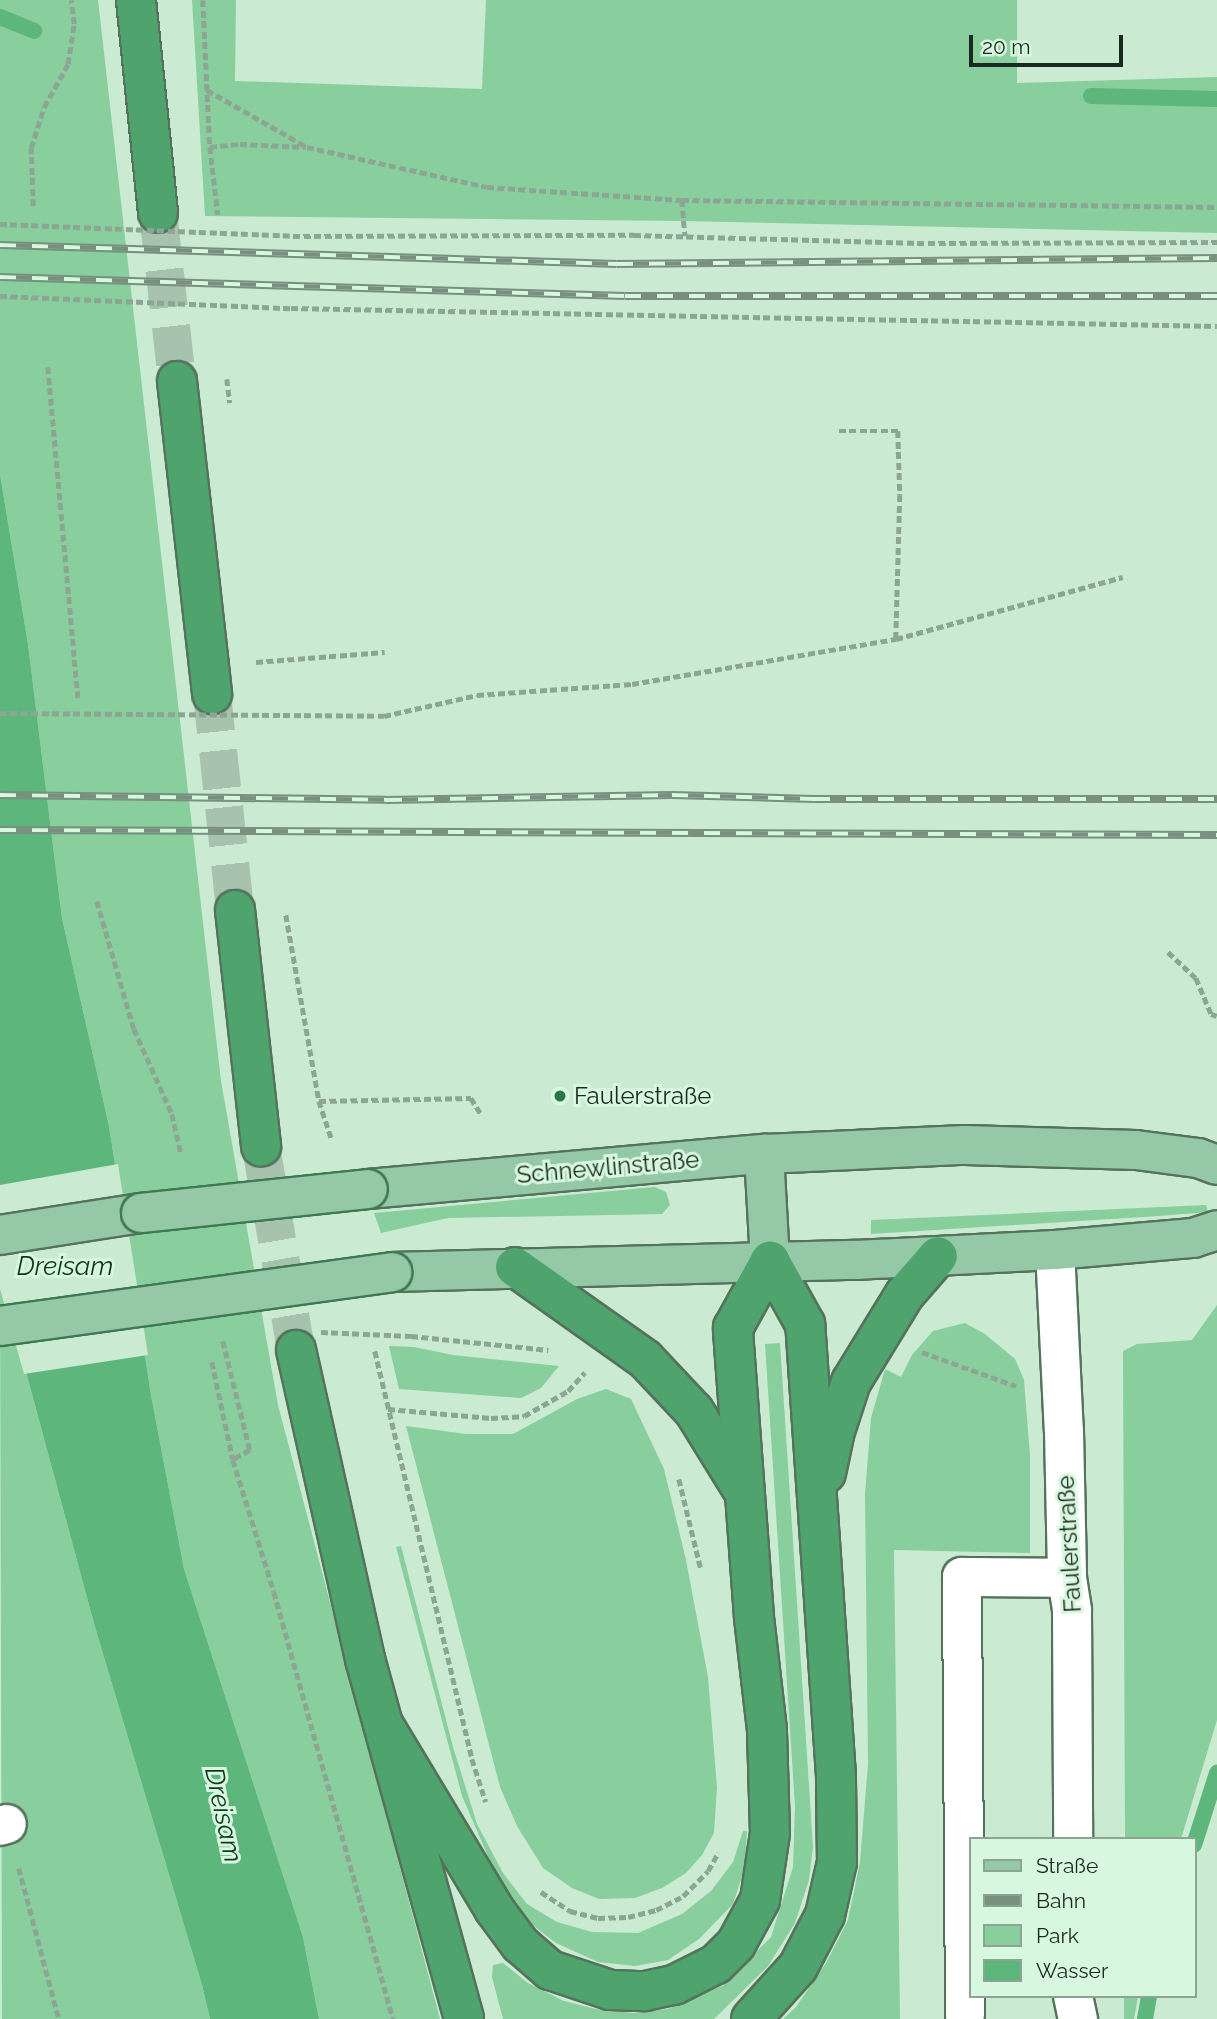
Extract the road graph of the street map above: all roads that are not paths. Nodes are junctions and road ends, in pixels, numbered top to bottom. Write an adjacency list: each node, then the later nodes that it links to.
1 (136, 0): 2 (highway)
2 (158, 213)
3 (177, 382): 4 (highway)
4 (212, 694)
5 (235, 910): 6 (highway)
6 (261, 1147)
7 (764, 1154): 8 (main road, Schnewlinstraße); 10 (main road, Schnewlinstraße, bridge); 13 (main road)
8 (1217, 1165)
9 (1217, 1230): 11 (main road)
10 (0, 1235)
11 (1055, 1250): 12 (main road); 19 (street, Faulerstraße)
12 (938, 1256): 13 (main road); 18 (highway)
13 (770, 1261): 14 (main road); 17 (highway); 18 (highway)
14 (515, 1267): 15 (main road, bridge); 17 (highway)
15 (0, 1326)
16 (296, 1350): 20 (highway)
17 (743, 1491): 20 (highway)
18 (817, 1516): 25 (highway)
19 (1067, 1578): 21 (street, Faulerstraße); 23 (street)
20 (383, 1724): 24 (highway)
21 (1073, 1837)
22 (1074, 1998): 26 (street)
23 (965, 2015)
24 (464, 2019)
25 (751, 2019)
26 (1079, 2019)

